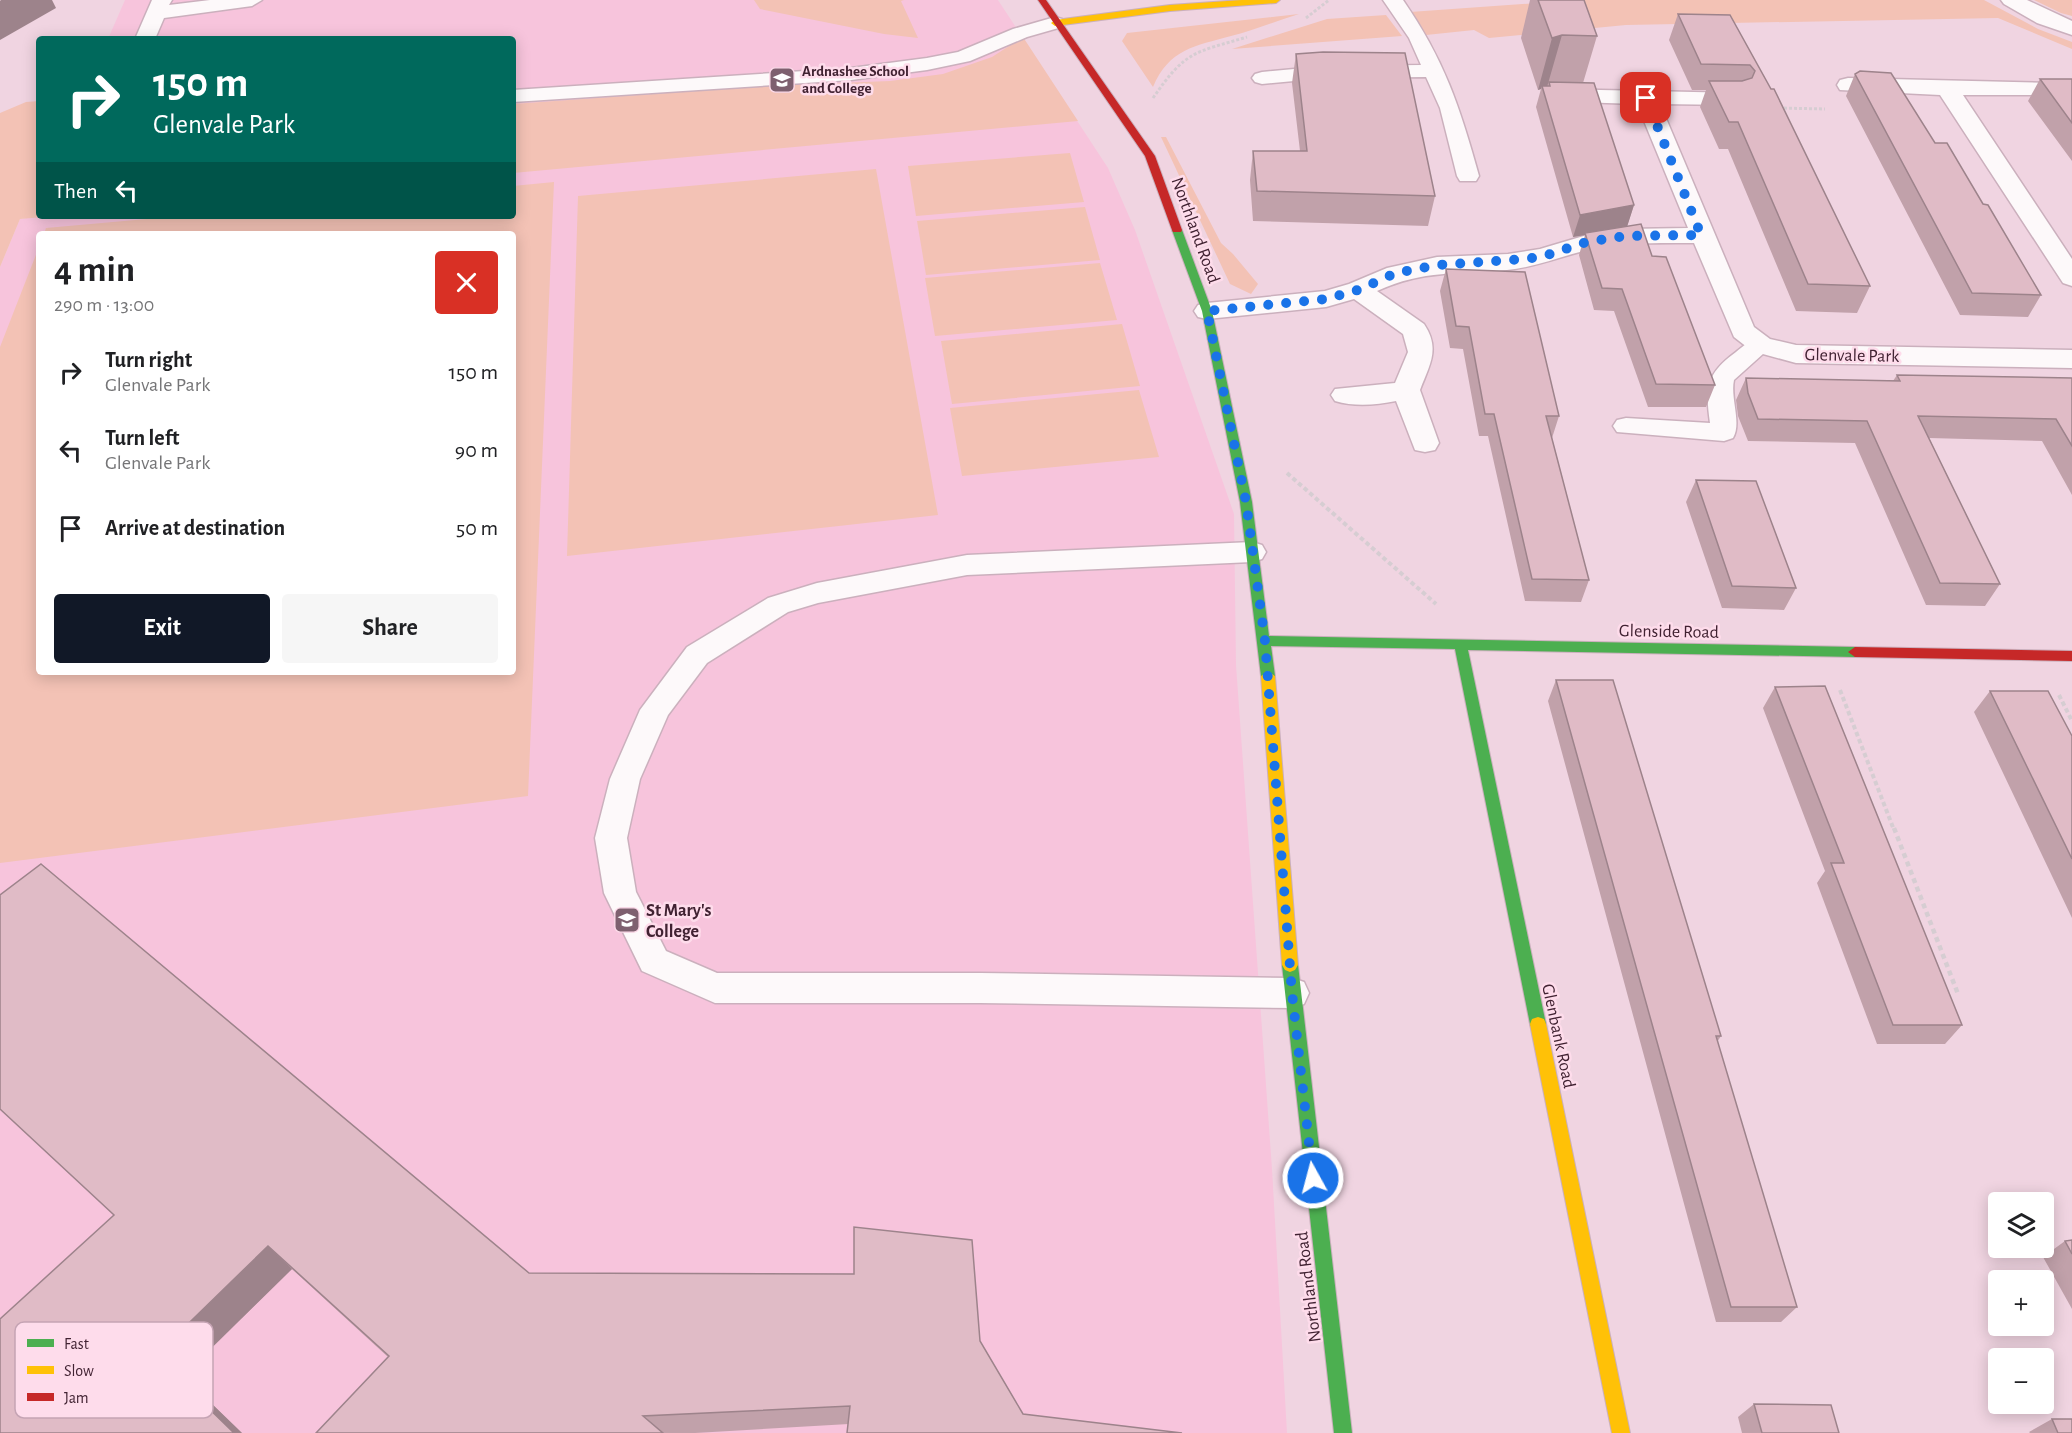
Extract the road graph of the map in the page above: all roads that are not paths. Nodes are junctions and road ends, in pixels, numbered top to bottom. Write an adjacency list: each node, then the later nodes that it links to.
1 (252, 0): 6 (lane)
2 (1042, 0): 7 (main road, Northland Road)
3 (1276, 0): 7 (main road)
4 (1393, 0): 10 (lane)
5 (2011, 0): 8 (street)
6 (159, 7): 9 (lane)
7 (1055, 22): 15 (lane); 23 (main road, Northland Road)
8 (2072, 29)
9 (146, 36)
10 (1434, 71): 11 (lane); 19 (lane)
11 (1262, 78)
12 (1848, 85): 13 (street)
13 (1947, 88): 14 (street); 21 (street)
14 (2042, 88)
15 (516, 96)
16 (1548, 96): 17 (street)
17 (1646, 98): 18 (street); 20 (street)
18 (1732, 98)
19 (1468, 176)
20 (1701, 235): 22 (street); 24 (street)
21 (2072, 278)
22 (1358, 290): 23 (street); 26 (street)
23 (1207, 311): 30 (main road, Northland Road)
24 (1761, 345): 25 (street, Glenvale Park); 28 (lane)
25 (2072, 359)
26 (1406, 390): 27 (street); 29 (street)
27 (1346, 395)
28 (1626, 426)
29 (1425, 443)
30 (1252, 552): 31 (main road, Northland Road); 34 (lane)
31 (1265, 641): 32 (main road, Glenside Road); 34 (main road, Northland Road)
32 (1461, 647): 33 (main road, Glenside Road); 36 (main road, Glenbank Road)
33 (2072, 656)
34 (1292, 993): 35 (main road, Northland Road)
35 (1343, 1433)
36 (1622, 1433)

